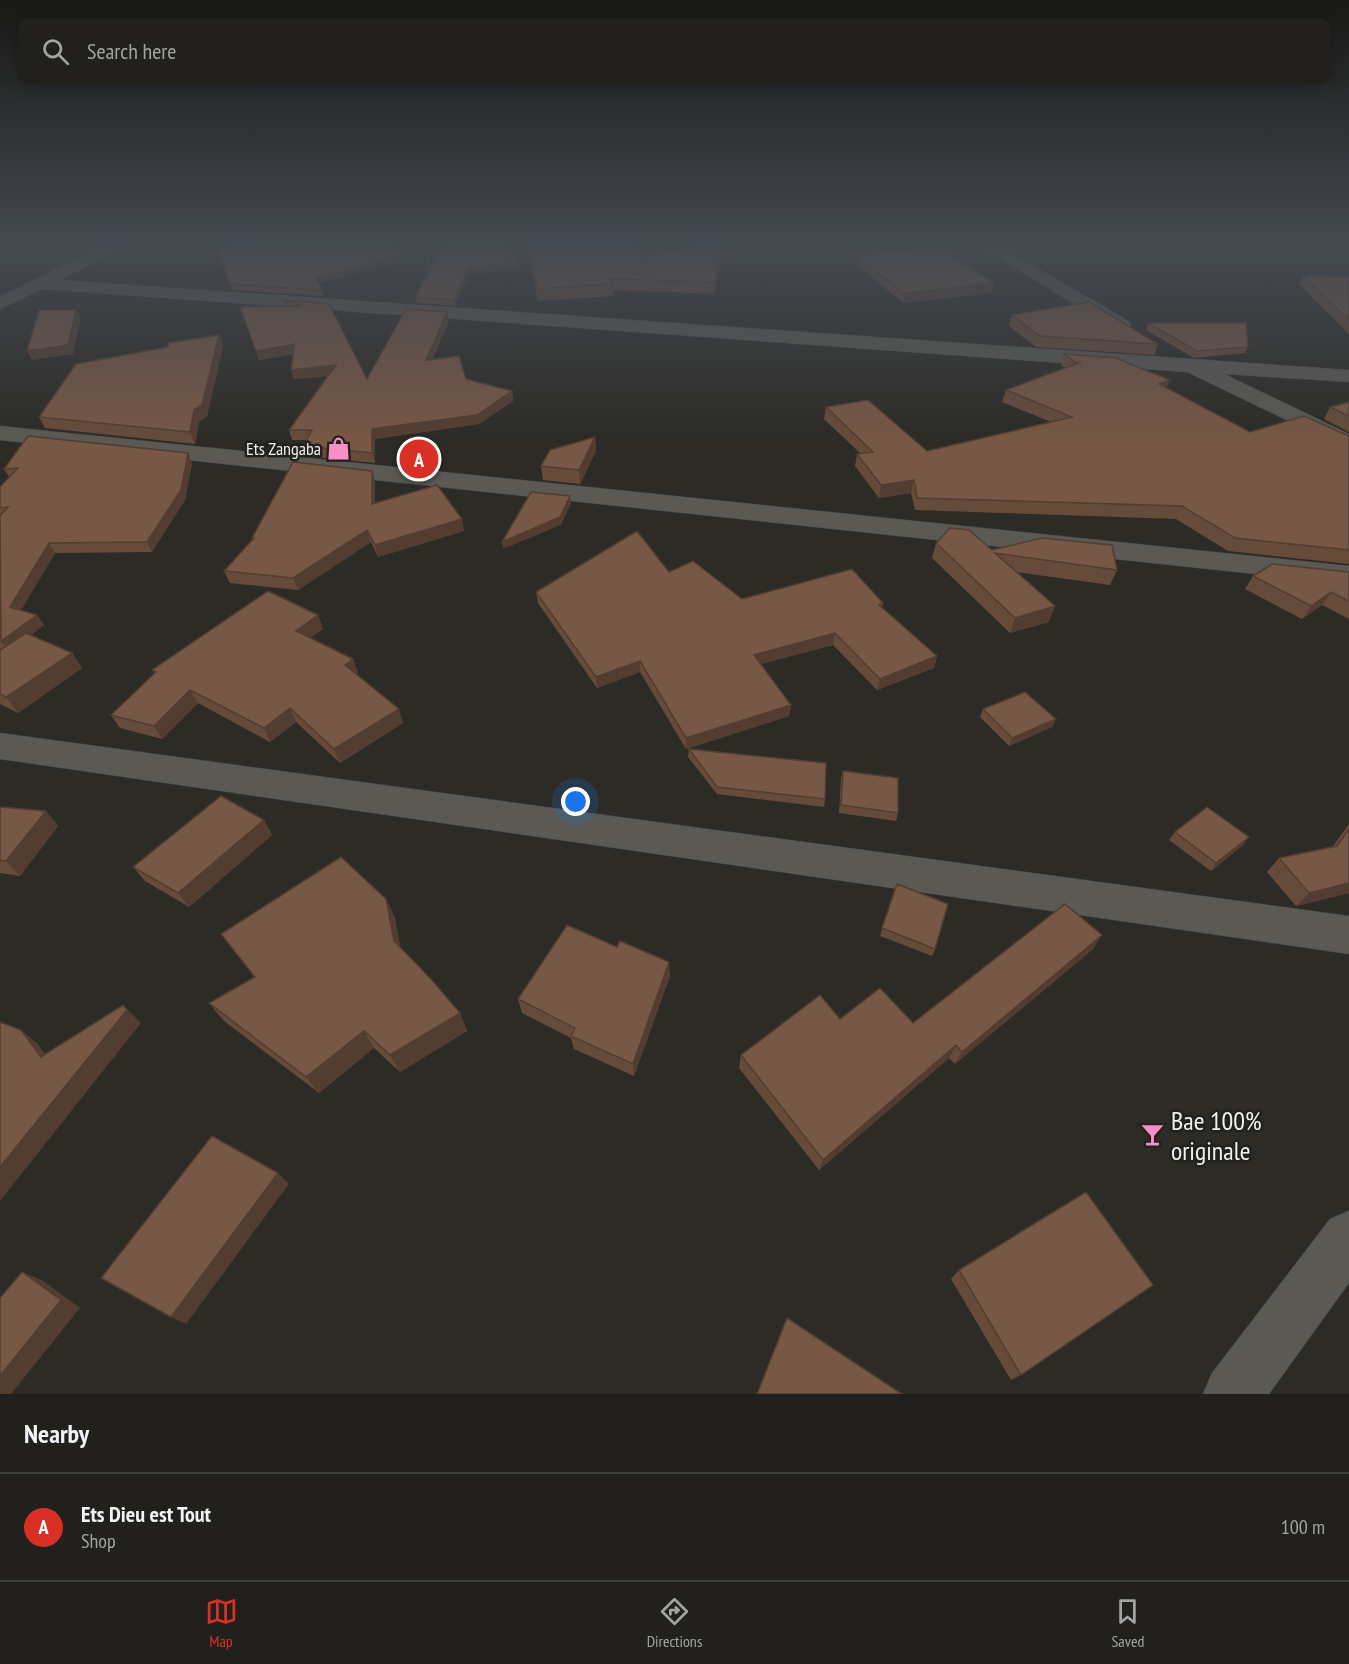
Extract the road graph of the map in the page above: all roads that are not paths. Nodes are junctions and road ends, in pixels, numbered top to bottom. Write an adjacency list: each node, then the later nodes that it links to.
1 (391, 309): 5 (street)
2 (1095, 309): 3 (street)
3 (1142, 337)
4 (1161, 349): 5 (street)
5 (1191, 366): 6 (street); 8 (street)
6 (1349, 376)
7 (0, 433): 9 (street)
8 (1349, 443)
9 (1349, 575)
10 (0, 746): 11 (street)
11 (1349, 935)
12 (1349, 1238): 13 (street)
13 (1233, 1394)

